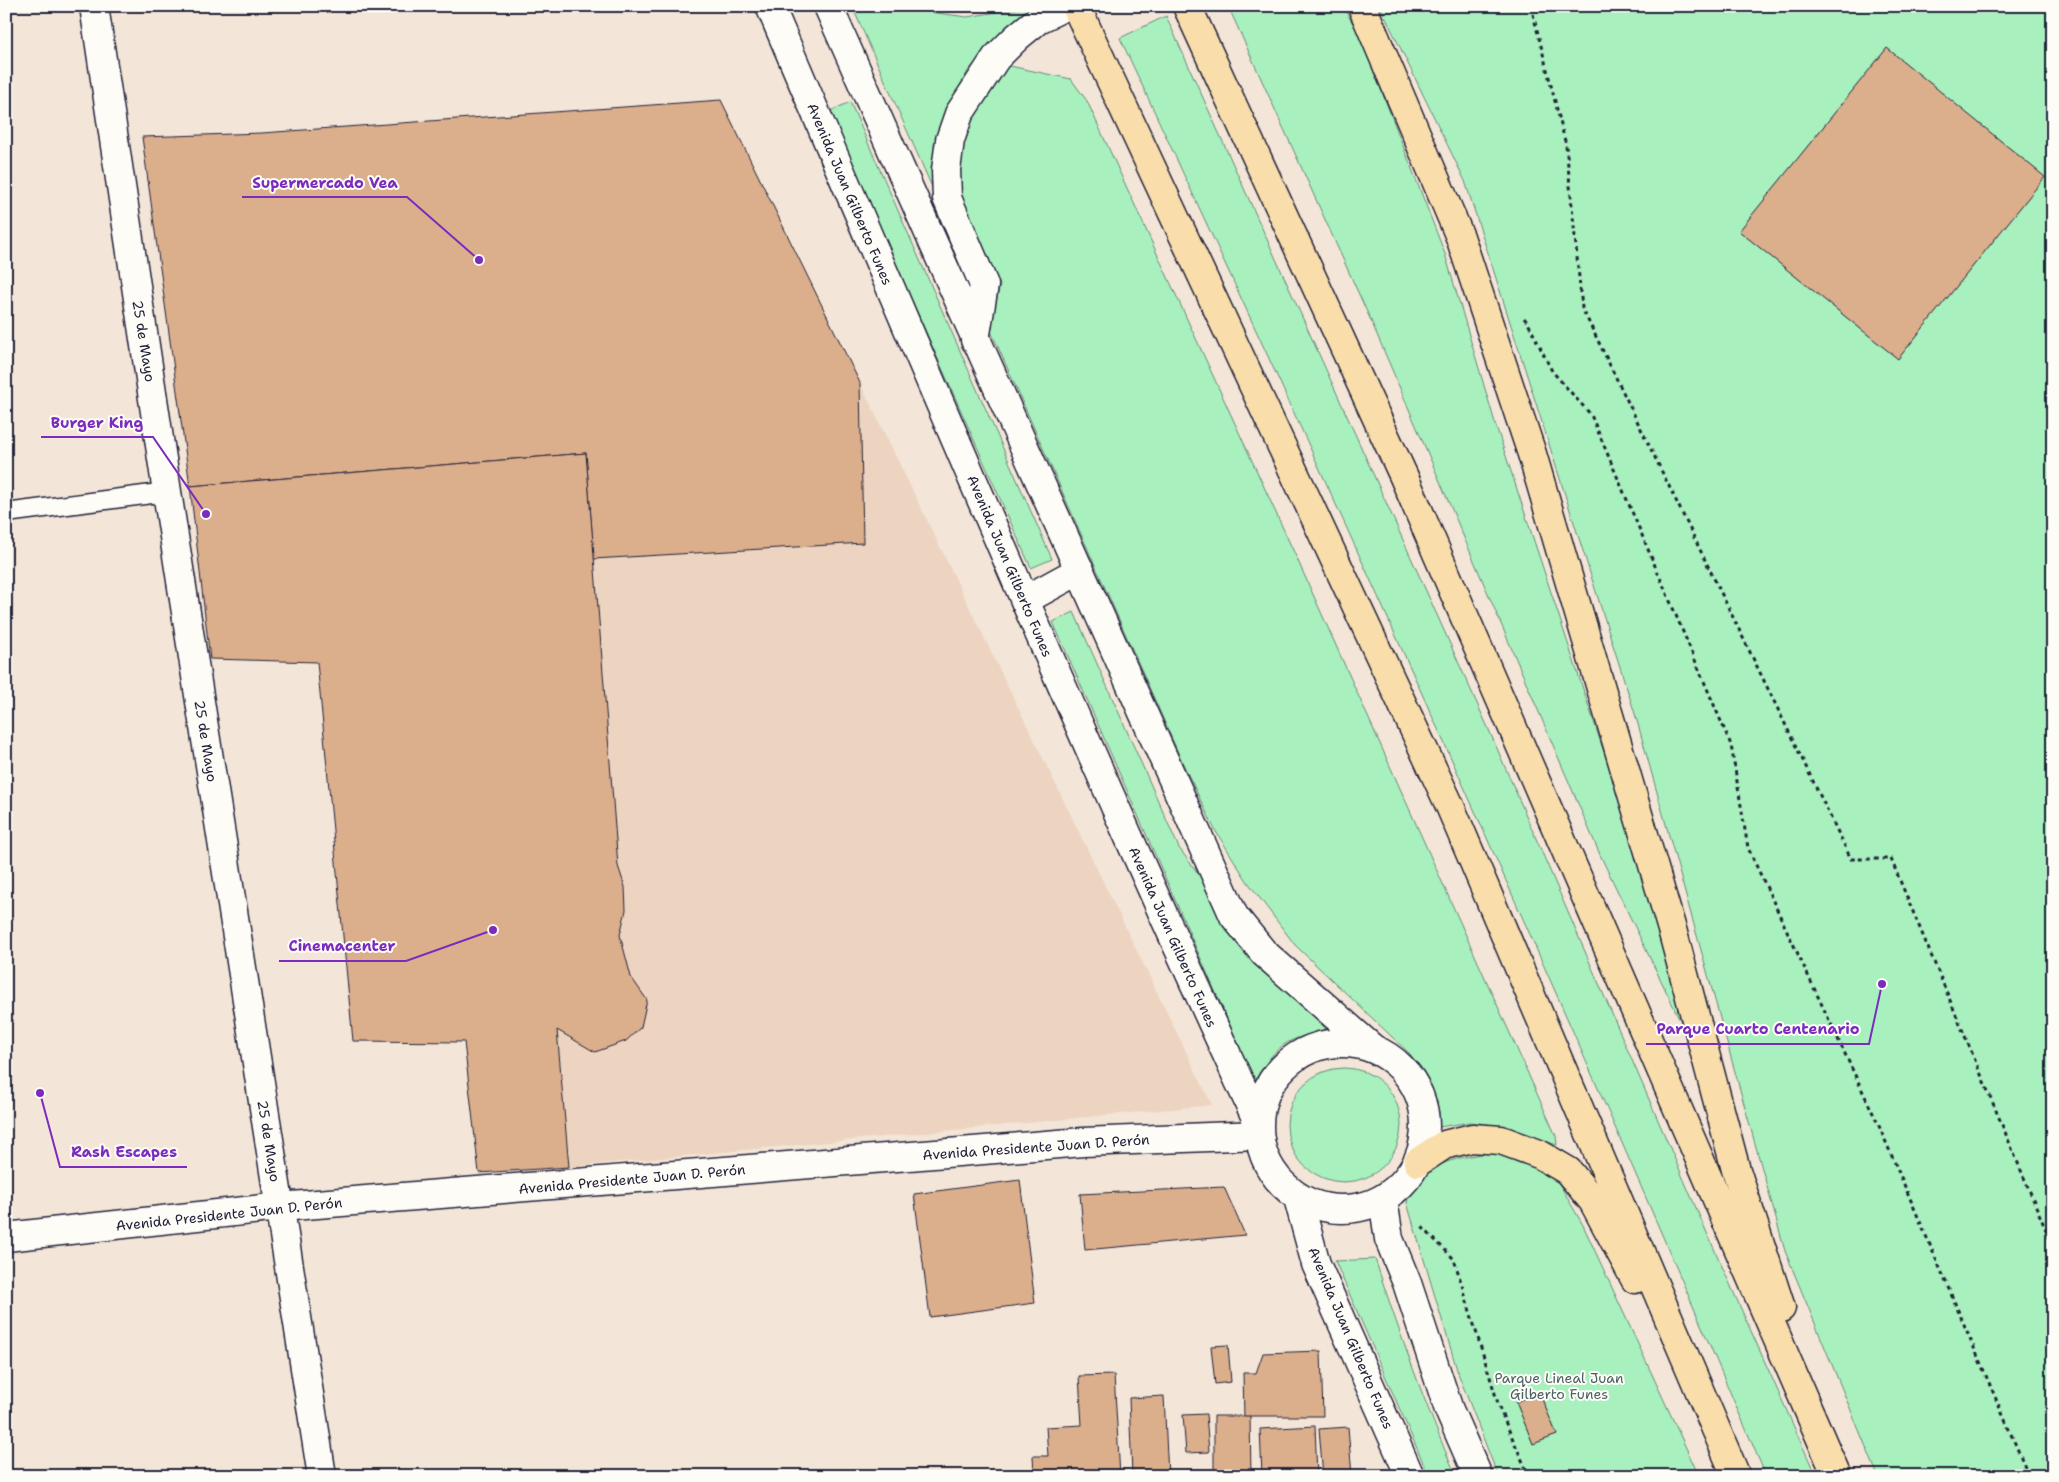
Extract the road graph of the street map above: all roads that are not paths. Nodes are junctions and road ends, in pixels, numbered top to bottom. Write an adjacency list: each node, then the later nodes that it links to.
1 (94, 6): 9 (street, 25 de Mayo)
2 (770, 6): 12 (street, Avenida Juan Gilberto Funes)
3 (828, 6): 8 (street)
4 (1065, 6): 8 (street)
5 (1076, 6): 20 (highway)
6 (1362, 6): 21 (highway)
7 (1191, 14): 21 (highway)
8 (975, 340): 11 (street)
9 (167, 492): 10 (lane); 18 (street, 25 de Mayo)
10 (6, 513)
11 (1080, 570): 12 (street); 13 (street)
12 (1024, 600): 14 (street, Avenida Juan Gilberto Funes)
13 (1372, 1048): 14 (street); 15 (street)
14 (1259, 1128): 16 (street); 18 (street, Avenida Presidente Juan D. Perón)
15 (1418, 1162): 17 (street); 20 (highway)
16 (1298, 1198): 17 (street); 23 (street, Avenida Juan Gilberto Funes)
17 (1383, 1199): 24 (street)
18 (280, 1207): 19 (street, Avenida Presidente Juan D. Perón); 22 (street, 25 de Mayo)
19 (6, 1237)
20 (1718, 1435): 25 (highway)
21 (1834, 1470)
22 (322, 1476)
23 (1410, 1476)
24 (1478, 1476)
25 (1736, 1476)

